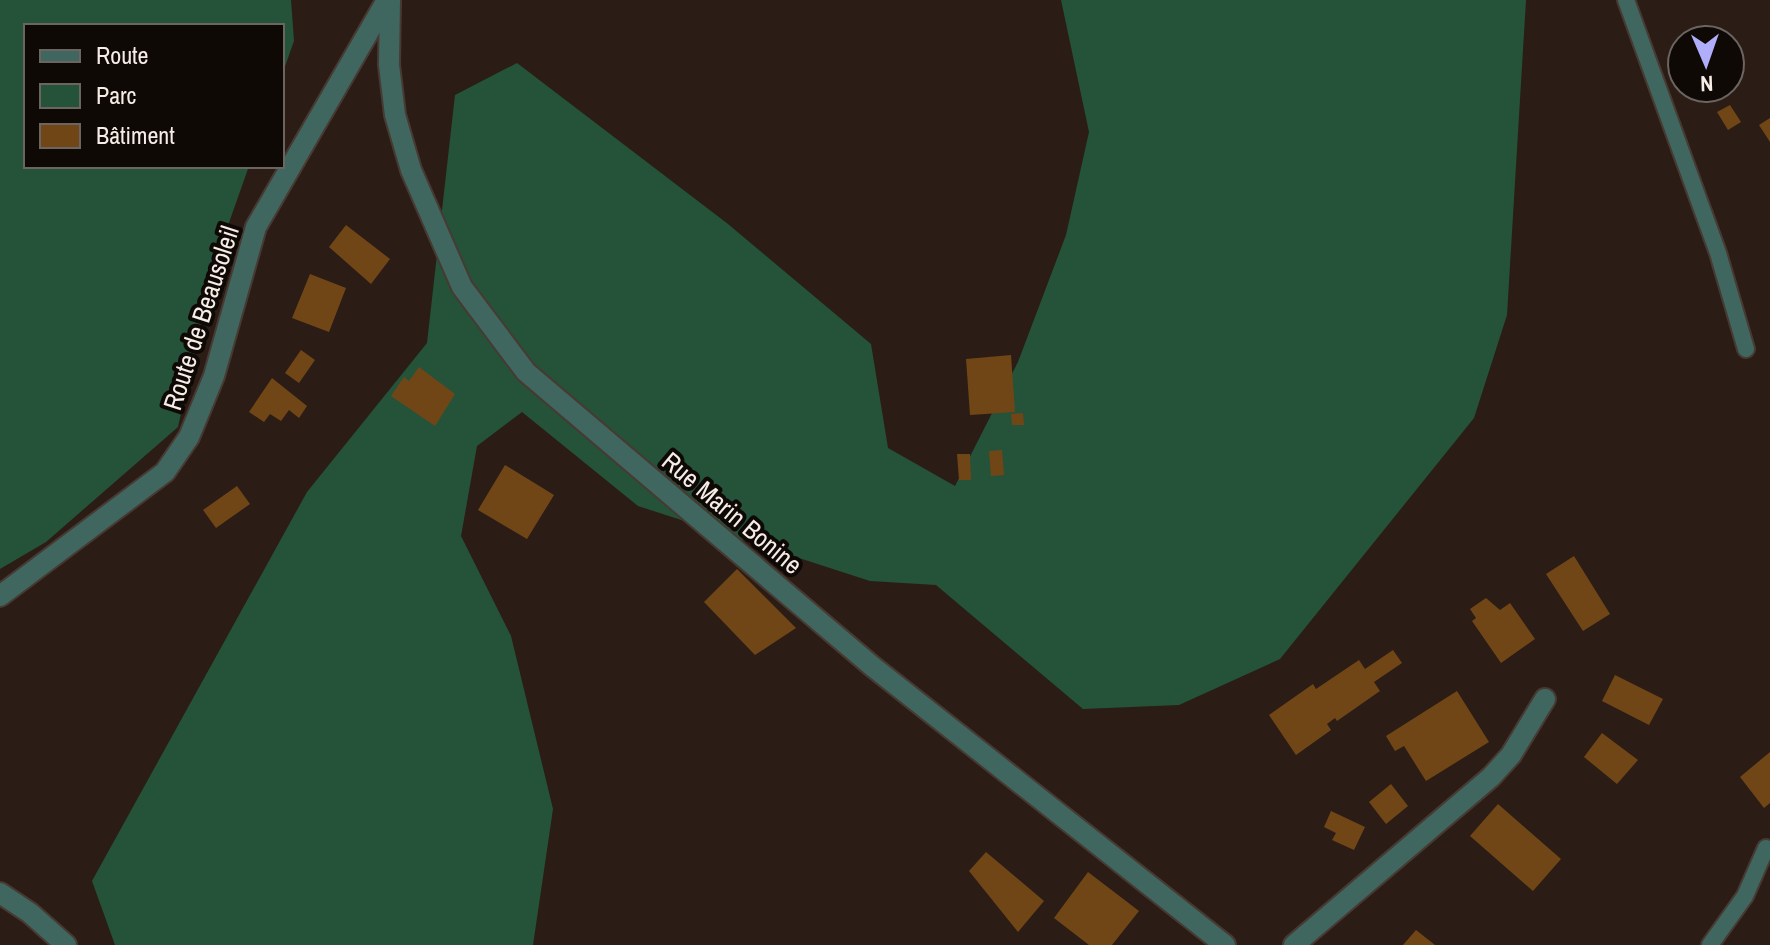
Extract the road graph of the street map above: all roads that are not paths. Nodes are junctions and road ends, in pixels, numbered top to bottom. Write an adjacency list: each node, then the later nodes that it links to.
1 (389, 0): 4 (street, Route de Beausoleil); 9 (street, Rue Marin Bonine)
2 (1626, 0): 3 (lane)
3 (1746, 349)
4 (0, 596)
5 (1545, 699): 10 (street)
6 (1766, 848): 11 (lane)
7 (0, 893): 8 (street)
8 (66, 945)
9 (1225, 945)
10 (1294, 945)
11 (1710, 945)

